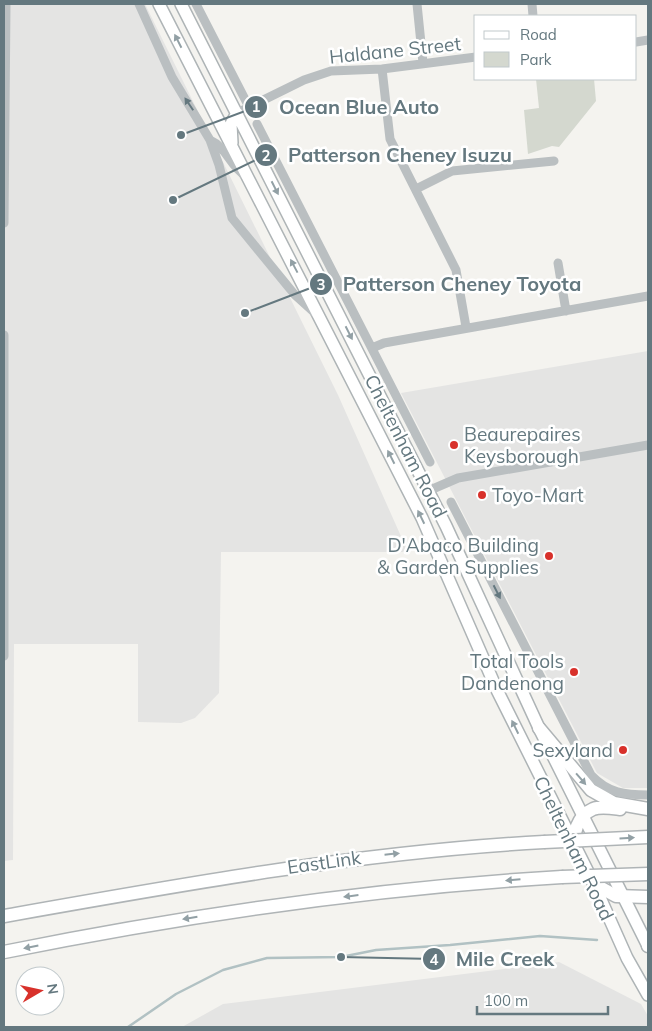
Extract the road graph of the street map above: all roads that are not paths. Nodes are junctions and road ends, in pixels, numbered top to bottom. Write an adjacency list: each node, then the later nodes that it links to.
1 (6, 4): 18 (street)
2 (139, 4): 13 (street, Cheltenham Road, one-way to 2)
3 (158, 4): 14 (main road, Cheltenham Road, one-way to 3)
4 (181, 4): 11 (main road, Cheltenham Road)
5 (196, 4): 10 (street)
6 (417, 4): 8 (street)
7 (474, 57): 8 (street, Haldane Street)
8 (423, 63): 9 (street, Haldane Street)
9 (382, 69): 10 (street, Haldane Street); 17 (street)
10 (249, 108): 11 (street, Haldane Street)
11 (237, 114): 14 (main road); 28 (main road, Cheltenham Road, one-way to 28)
12 (257, 124): 25 (street, Cheltenham Road)
13 (210, 140): 16 (street); 22 (street, Cheltenham Road)
14 (232, 147): 16 (main road, Cheltenham Road)
15 (554, 161): 17 (street)
16 (247, 177): 22 (main road, Cheltenham Road, one-way to 16)
17 (416, 190): 23 (street)
18 (4, 223)
19 (558, 263): 21 (street)
20 (648, 296): 21 (street)
21 (566, 311): 23 (street)
22 (322, 320): 32 (main road, Cheltenham Road, one-way to 22)
23 (466, 327): 25 (street)
24 (4, 335): 26 (street)
25 (372, 348): 27 (street, Cheltenham Road)
26 (4, 392): 36 (street)
27 (410, 423): 28 (street); 30 (street, Cheltenham Road)
28 (402, 439): 31 (main road, Cheltenham Road)
29 (648, 445): 31 (street)
30 (430, 462)
31 (428, 491): 32 (main road); 34 (main road, Cheltenham Road)
32 (413, 501): 44 (main road, Cheltenham Road, one-way to 32)
33 (451, 502): 35 (street, Cheltenham Road)
34 (446, 526): 35 (street); 37 (main road, Cheltenham Road)
35 (467, 534): 38 (street, Cheltenham Road, one-way to 38)
36 (4, 656)
37 (539, 728): 39 (highway); 42 (main road, Cheltenham Road)
38 (570, 738): 39 (street); 40 (street, Cheltenham Road)
39 (566, 762): 41 (highway, one-way to 41)
40 (648, 796)
41 (648, 810): 42 (highway)
42 (583, 817): 44 (highway); 48 (main road, Cheltenham Road)
43 (648, 837): 45 (highway, EastLink, one-way to 43, bridge)
44 (575, 850): 47 (main road, Cheltenham Road)
45 (240, 874): 50 (highway); 51 (highway, EastLink)
46 (648, 874): 53 (highway, EastLink, one-way to 53, bridge)
47 (594, 884): 48 (highway); 54 (main road, Cheltenham Road)
48 (624, 897): 49 (highway); 52 (main road, Cheltenham Road)
49 (648, 897)
50 (4, 909)
51 (4, 916)
52 (648, 945)
53 (4, 952)
54 (648, 995)

